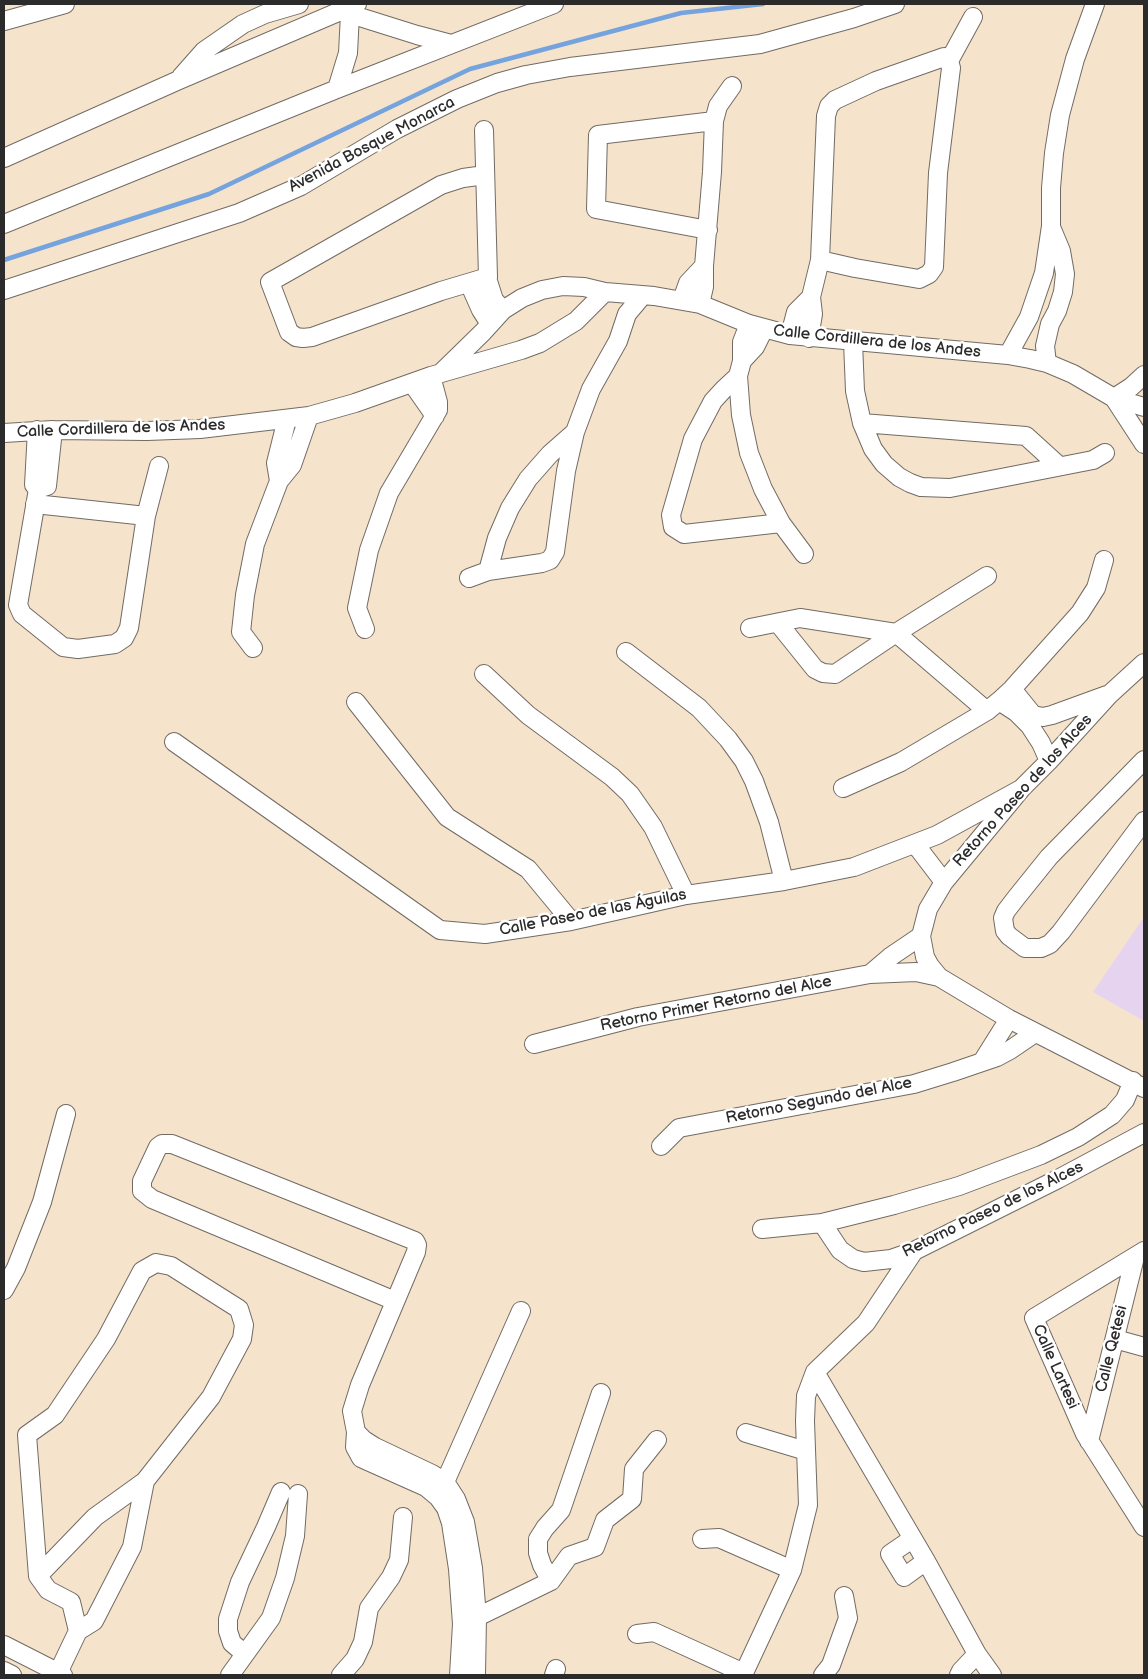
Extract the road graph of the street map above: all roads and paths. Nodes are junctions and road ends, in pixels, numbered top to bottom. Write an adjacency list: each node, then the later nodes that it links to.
1 (65, 4): 8 (street)
2 (299, 4): 11 (street)
3 (554, 4): 9 (street)
4 (895, 4): 25 (street, Avenida Bosque Monarca)
5 (1095, 4): 19 (street)
6 (348, 7): 9 (street); 11 (street); 13 (street)
7 (973, 17): 10 (street)
8 (4, 21)
9 (451, 44): 13 (street)
10 (949, 61): 21 (street); 21 (street)
11 (179, 80): 16 (street)
12 (732, 86): 14 (street)
13 (337, 89): 18 (street)
14 (714, 121): 20 (street); 20 (street)
15 (484, 130): 17 (street)
16 (4, 158)
17 (486, 175): 23 (street); 24 (street)
18 (4, 224)
19 (1051, 226): 32 (street); 33 (street)
20 (708, 230): 22 (street)
21 (820, 260): 28 (street)
22 (704, 266): 29 (street); 30 (street)
23 (488, 277): 24 (street); 31 (street)
24 (469, 283): 35 (street)
25 (4, 290)
26 (605, 292): 27 (street, Calle Cordillera de los Andes); 31 (street, Calle Cordillera de los Andes); 39 (street, Calle Cordillera de los Andes)
27 (648, 295): 29 (street, Calle Cordillera de los Andes); 53 (street)
28 (811, 297): 36 (street); 37 (street)
29 (682, 300): 30 (street, Calle Cordillera de los Andes)
30 (700, 304): 34 (street, Calle Cordillera de los Andes)
31 (504, 310): 35 (street, Calle Cordillera de los Andes)
32 (1028, 317): 33 (street); 40 (street)
33 (1050, 324): 41 (street)
34 (757, 327): 36 (street, Calle Cordillera de los Andes); 42 (street)
35 (486, 328): 39 (street); 43 (street, Calle Cordillera de los Andes)
36 (790, 335): 37 (street, Calle Cordillera de los Andes)
37 (809, 338): 38 (street, Calle Cordillera de los Andes)
38 (861, 342): 40 (street, Calle Cordillera de los Andes); 51 (street)
39 (501, 356): 43 (street, Calle Cordillera de los Andes)
40 (1008, 356): 41 (street, Calle Cordillera de los Andes)
41 (1047, 363): 46 (street, Calle Cordillera de los Andes)
42 (740, 368): 62 (street); 62 (street)
43 (436, 375): 45 (street, Calle Cordillera de los Andes); 49 (street)
44 (1144, 375): 46 (street)
45 (412, 383): 48 (street, Calle Cordillera de los Andes); 49 (street)
46 (1114, 398): 47 (street, Calle Cordillera de los Andes); 55 (street)
47 (1144, 407)
48 (309, 416): 50 (street, Calle Cordillera de los Andes); 59 (street)
49 (435, 416): 70 (street)
50 (287, 419): 52 (street, Calle Cordillera de los Andes); 59 (street)
51 (862, 423): 58 (street); 58 (street)
52 (45, 430): 54 (street, Calle Cordillera de los Andes); 60 (street)
53 (575, 432): 65 (street); 65 (street)
54 (4, 433)
55 (1144, 444)
56 (1105, 453): 58 (street)
57 (159, 466): 61 (street)
58 (1059, 466)
59 (279, 481): 72 (street)
60 (37, 497): 61 (street); 61 (street)
61 (146, 516)
62 (781, 523): 63 (street)
63 (804, 554)
64 (1104, 560): 77 (street)
65 (488, 571): 67 (street)
66 (987, 576): 71 (street)
67 (469, 578)
68 (778, 624): 69 (street); 71 (street); 71 (street)
69 (750, 628)
70 (365, 629)
71 (896, 633): 77 (street)
72 (253, 648)
73 (626, 652): 86 (street)
74 (1144, 663): 76 (street, Retorno Paseo de los Alces)
75 (484, 674): 88 (street)
76 (1110, 694): 77 (street); 81 (street, Retorno Paseo de los Alces)
77 (1001, 699): 81 (street); 82 (street)
78 (356, 702): 89 (street)
79 (174, 742): 89 (street, Calle Paseo de las Águilas)
80 (1144, 760): 84 (street)
81 (1049, 761): 83 (street, Retorno Paseo de los Alces)
82 (843, 788)
83 (1021, 789): 85 (street, Calle Paseo de las Águilas); 87 (street, Retorno Paseo de los Alces)
84 (1144, 821)
85 (915, 844): 86 (street, Calle Paseo de las Águilas); 87 (street)
86 (784, 881): 88 (street, Calle Paseo de las Águilas)
87 (944, 882): 90 (street, Retorno Paseo de los Alces)
88 (686, 895): 89 (street, Calle Paseo de las Águilas)
89 (572, 921)
90 (921, 936): 91 (street, Retorno Primer Retorno del Alce); 92 (street, Retorno Paseo de los Alces)
91 (870, 974): 92 (street, Retorno Primer Retorno del Alce); 95 (street, Retorno Primer Retorno del Alce)
92 (939, 977): 93 (street, Retorno Paseo de los Alces)
93 (1009, 1019): 94 (street, Retorno Paseo de los Alces); 96 (street)
94 (1035, 1033): 96 (street, Retorno Segundo del Alce); 97 (street, Retorno Paseo de los Alces)
95 (534, 1044)
96 (982, 1062): 100 (street, Retorno Segundo del Alce)
97 (1139, 1085): 101 (street, Retorno Paseo de los Alces)
98 (66, 1114): 105 (street)
99 (1144, 1133): 103 (street, Retorno Paseo de los Alces)
100 (661, 1146)
101 (822, 1223): 102 (street, Retorno Paseo de los Alces); 103 (street, Retorno Paseo de los Alces)
102 (762, 1229)
103 (914, 1251): 110 (street)
104 (1140, 1254): 108 (street, Calle Qetesi); 114 (street, Calle Lartesi)
105 (4, 1290)
106 (395, 1301): 106 (street); 117 (street)
107 (521, 1311): 117 (street)
108 (1116, 1339): 109 (street); 114 (street, Calle Qetesi)
109 (1144, 1347)
110 (815, 1372): 115 (street); 121 (street)
111 (601, 1393): 125 (street)
112 (746, 1434): 115 (street)
113 (657, 1440): 125 (street)
114 (1089, 1441): 119 (street, Calle Lartesi)
115 (806, 1451): 123 (street)
116 (145, 1481): 124 (street); 124 (street); 128 (street)
117 (434, 1481): 127 (street)
118 (403, 1517): 138 (street)
119 (1144, 1527)
120 (702, 1539): 123 (street)
121 (912, 1539): 122 (street); 122 (street)
122 (926, 1562): 132 (street)
123 (792, 1570): 135 (street)
124 (38, 1576): 128 (street)
125 (551, 1582): 127 (street)
126 (844, 1596): 141 (street)
127 (470, 1621): 139 (street); 140 (street)
128 (78, 1630): 134 (street)
129 (637, 1634): 135 (street)
130 (4, 1645): 134 (street)
131 (245, 1654): 131 (street); 137 (street)
132 (977, 1654): 142 (street); 143 (street)
133 (4, 1671): 136 (street)
134 (52, 1673)
135 (743, 1674)
136 (12, 1675)
137 (230, 1675)
138 (341, 1675)
139 (459, 1675)
140 (476, 1675)
141 (824, 1675)
142 (959, 1675)
143 (992, 1675)

